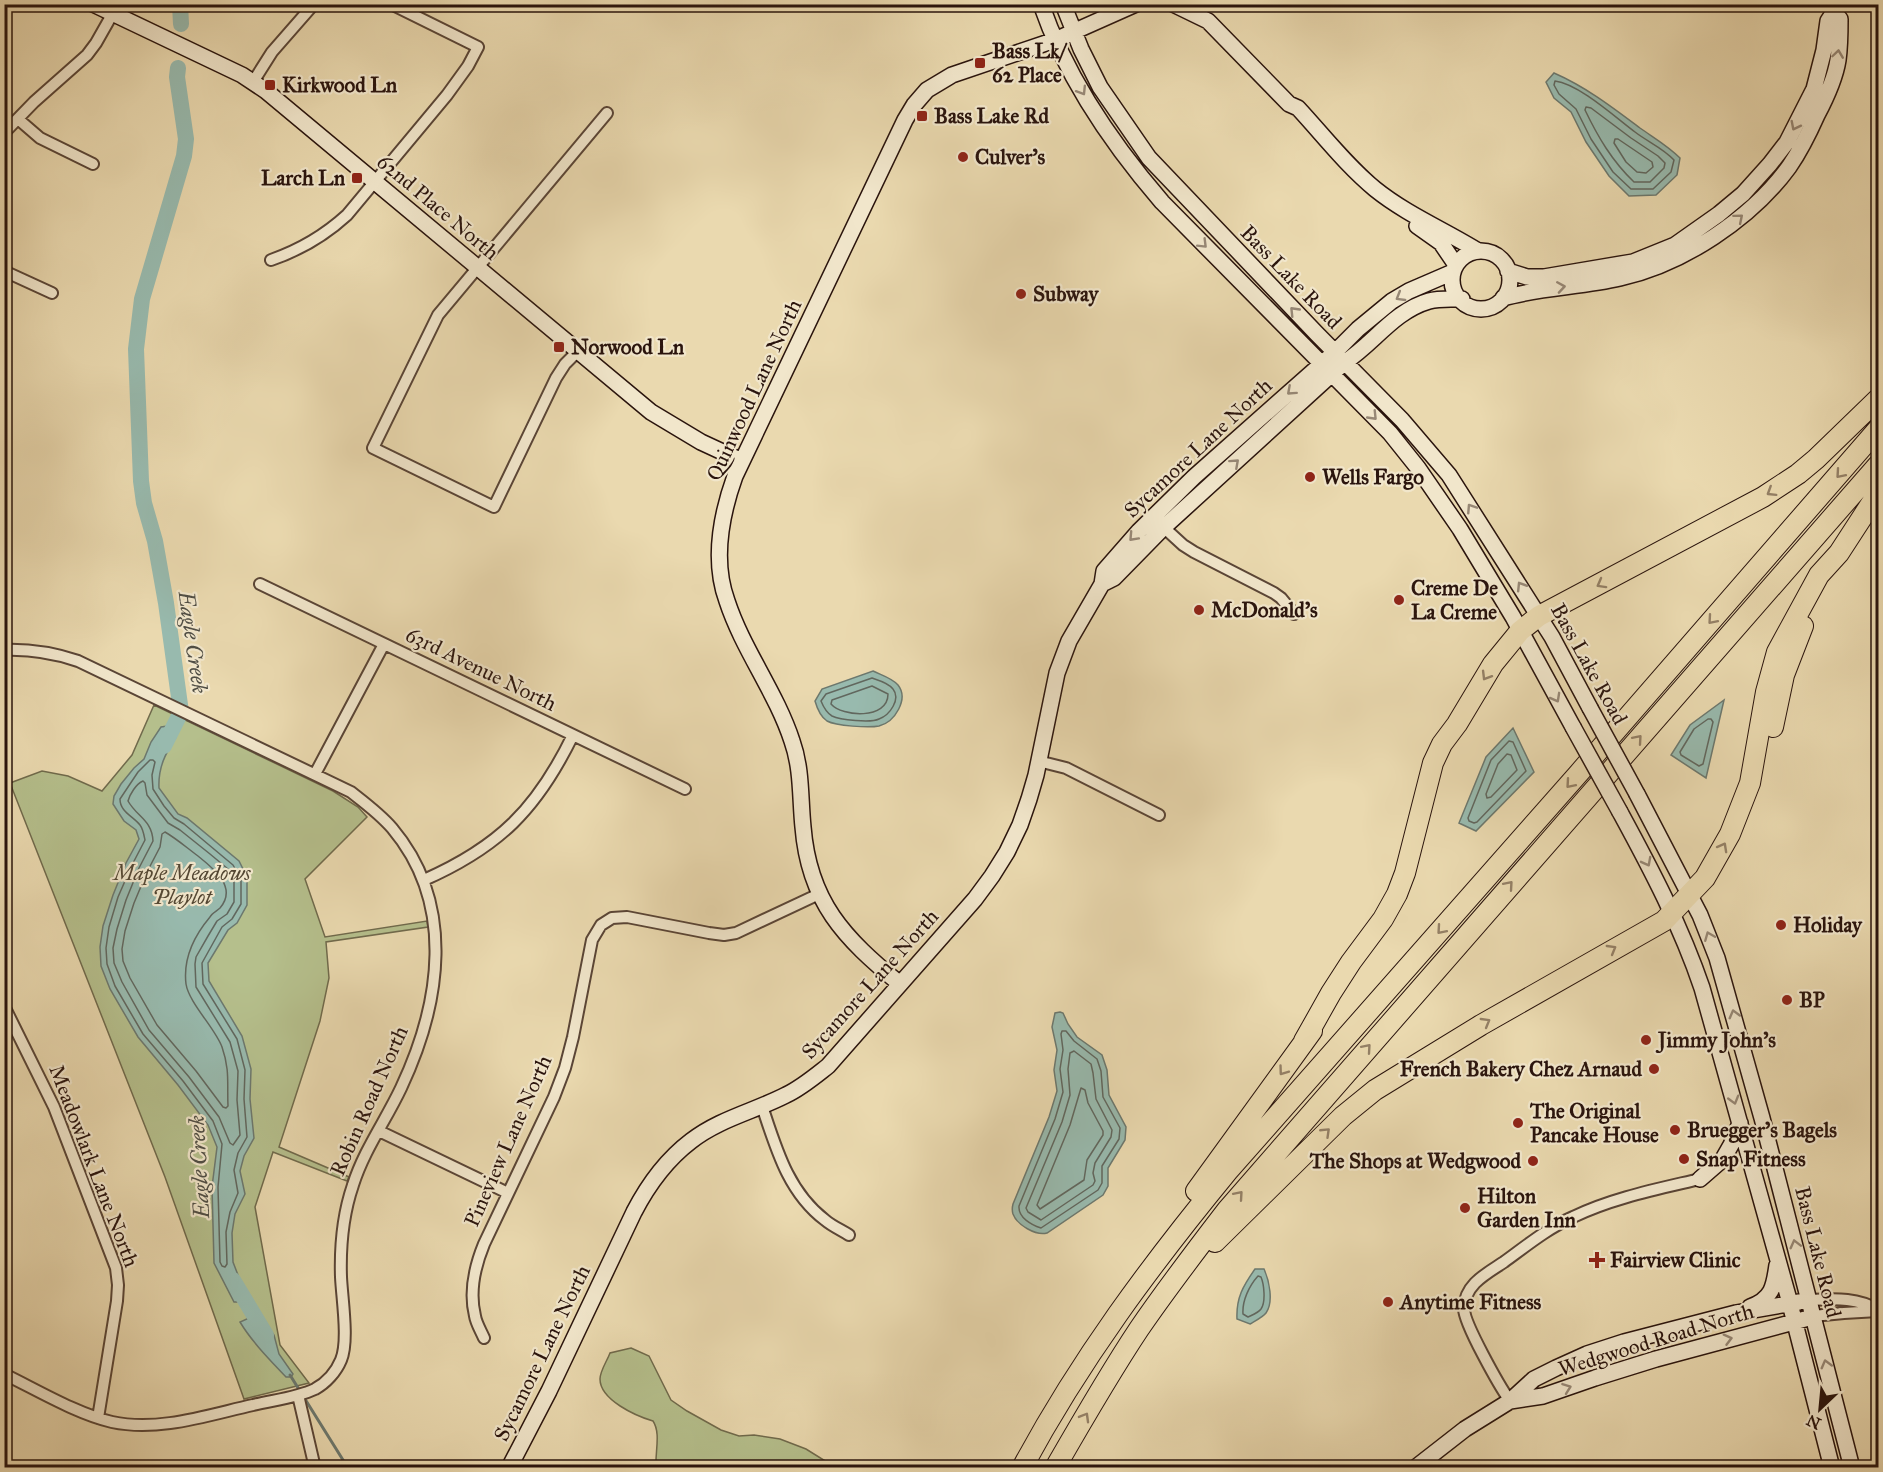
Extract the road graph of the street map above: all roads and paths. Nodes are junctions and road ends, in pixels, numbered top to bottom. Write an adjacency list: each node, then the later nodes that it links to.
1 (93, 4): 9 (street, 62nd Place North)
2 (314, 4): 12 (street)
3 (392, 4): 17 (street)
4 (1041, 4): 11 (street, Bass Lake Road)
5 (1063, 4): 10 (street, Bass Lake Road)
6 (1136, 4): 10 (street, Quinwood Lane North)
7 (1173, 4): 18 (street)
8 (1835, 8): 24 (street, one-way to 24); 26 (street, one-way to 8)
9 (113, 13): 12 (street, 62nd Place North); 14 (street)
10 (1073, 32): 11 (street, Quinwood Lane North); 29 (street, Bass Lake Road, one-way to 10)
11 (1055, 40): 30 (street, Bass Lake Road, one-way to 30); 33 (street, Quinwood Lane North)
12 (253, 82): 17 (street, 62nd Place North)
13 (607, 113): 21 (street)
14 (18, 119): 15 (street); 16 (street)
15 (4, 133)
16 (93, 164)
17 (375, 181): 20 (street); 21 (street, 62nd Place North)
18 (1369, 188): 19 (street); 22 (street)
19 (1478, 251): 22 (street); 24 (street)
20 (270, 260)
21 (478, 268): 28 (street, 62nd Place North); 28 (street)
22 (1454, 269): 27 (street); 29 (street, one-way to 29)
23 (4, 271): 25 (street)
24 (1508, 271): 26 (street)
25 (52, 293)
26 (1503, 298): 27 (street)
27 (1462, 299): 29 (street)
28 (578, 351): 33 (street, 62nd Place North)
29 (1340, 357): 30 (street, Sycamore Lane North); 39 (street, Bass Lake Road, one-way to 29)
30 (1327, 369): 36 (street, Sycamore Lane North); 40 (street, Bass Lake Road, one-way to 40)
31 (1878, 399): 39 (highway, one-way to 39)
32 (1878, 429): 70 (highway, one-way to 70)
33 (742, 461): 50 (street, Quinwood Lane North)
34 (1878, 465): 61 (highway, one-way to 34)
35 (1878, 493): 49 (highway, one-way to 35)
36 (1158, 522): 38 (street); 44 (street, Sycamore Lane North)
37 (260, 584): 41 (street, 63rd Avenue North)
38 (1294, 614)
39 (1539, 616): 40 (highway); 49 (street, Bass Lake Road, bridge)
40 (1520, 631): 51 (street, Bass Lake Road, one-way to 51, bridge); 70 (highway, one-way to 70)
41 (384, 644): 43 (street, 63rd Avenue North); 45 (street)
42 (4, 650): 45 (street, Robin Road North)
43 (573, 735): 46 (street, 63rd Avenue North); 48 (street)
44 (1038, 761): 47 (street); 52 (street, Sycamore Lane North)
45 (315, 774): 48 (street, Robin Road North)
46 (685, 789)
47 (1159, 815)
48 (423, 880): 56 (street, Robin Road North)
49 (1689, 893): 51 (highway); 62 (street, Bass Lake Road, one-way to 49)
50 (819, 894): 52 (street, Quinwood Lane North); 58 (street, Pineview Lane North)
51 (1672, 913): 55 (street, Bass Lake Road, one-way to 55); 61 (highway, one-way to 51)
52 (900, 984): 54 (street, Sycamore Lane North)
53 (4, 1006): 73 (street, Meadowlark Lane North)
54 (762, 1106): 59 (street); 75 (street, Sycamore Lane North)
55 (1740, 1123): 57 (street); 60 (street, Bass Lake Road)
56 (379, 1131): 58 (street); 71 (street, Robin Road North)
57 (1700, 1179): 72 (street)
58 (508, 1193): 68 (street, Pineview Lane North)
59 (849, 1235)
60 (1778, 1260): 63 (street, Bass Lake Road); 65 (street)
61 (1165, 1291): 77 (highway, one-way to 61)
62 (1809, 1300): 63 (street, Wedgwood Road North); 64 (street); 66 (street, Bass Lake Road)
63 (1791, 1304): 65 (street, Wedgwood Road North); 67 (street, Bass Lake Road)
64 (1878, 1311): 66 (street)
65 (1736, 1313): 72 (street, Wedgwood Road North)
66 (1813, 1316): 67 (street, Wedgwood Road North); 80 (street, Bass Lake Road, one-way to 66)
67 (1795, 1321): 72 (street, Wedgwood Road North, one-way to 67); 79 (street, Bass Lake Road)
68 (484, 1338)
69 (4, 1374): 73 (street, Robin Road North)
70 (1073, 1381): 76 (highway)
71 (298, 1395): 73 (street, Robin Road North); 74 (street)
72 (1510, 1401): 78 (street, Wedgwood Road North)
73 (98, 1418)
74 (315, 1467)
75 (509, 1467)
76 (1022, 1467)
77 (1055, 1467)
78 (1415, 1467)
79 (1832, 1467)
80 (1852, 1467)

